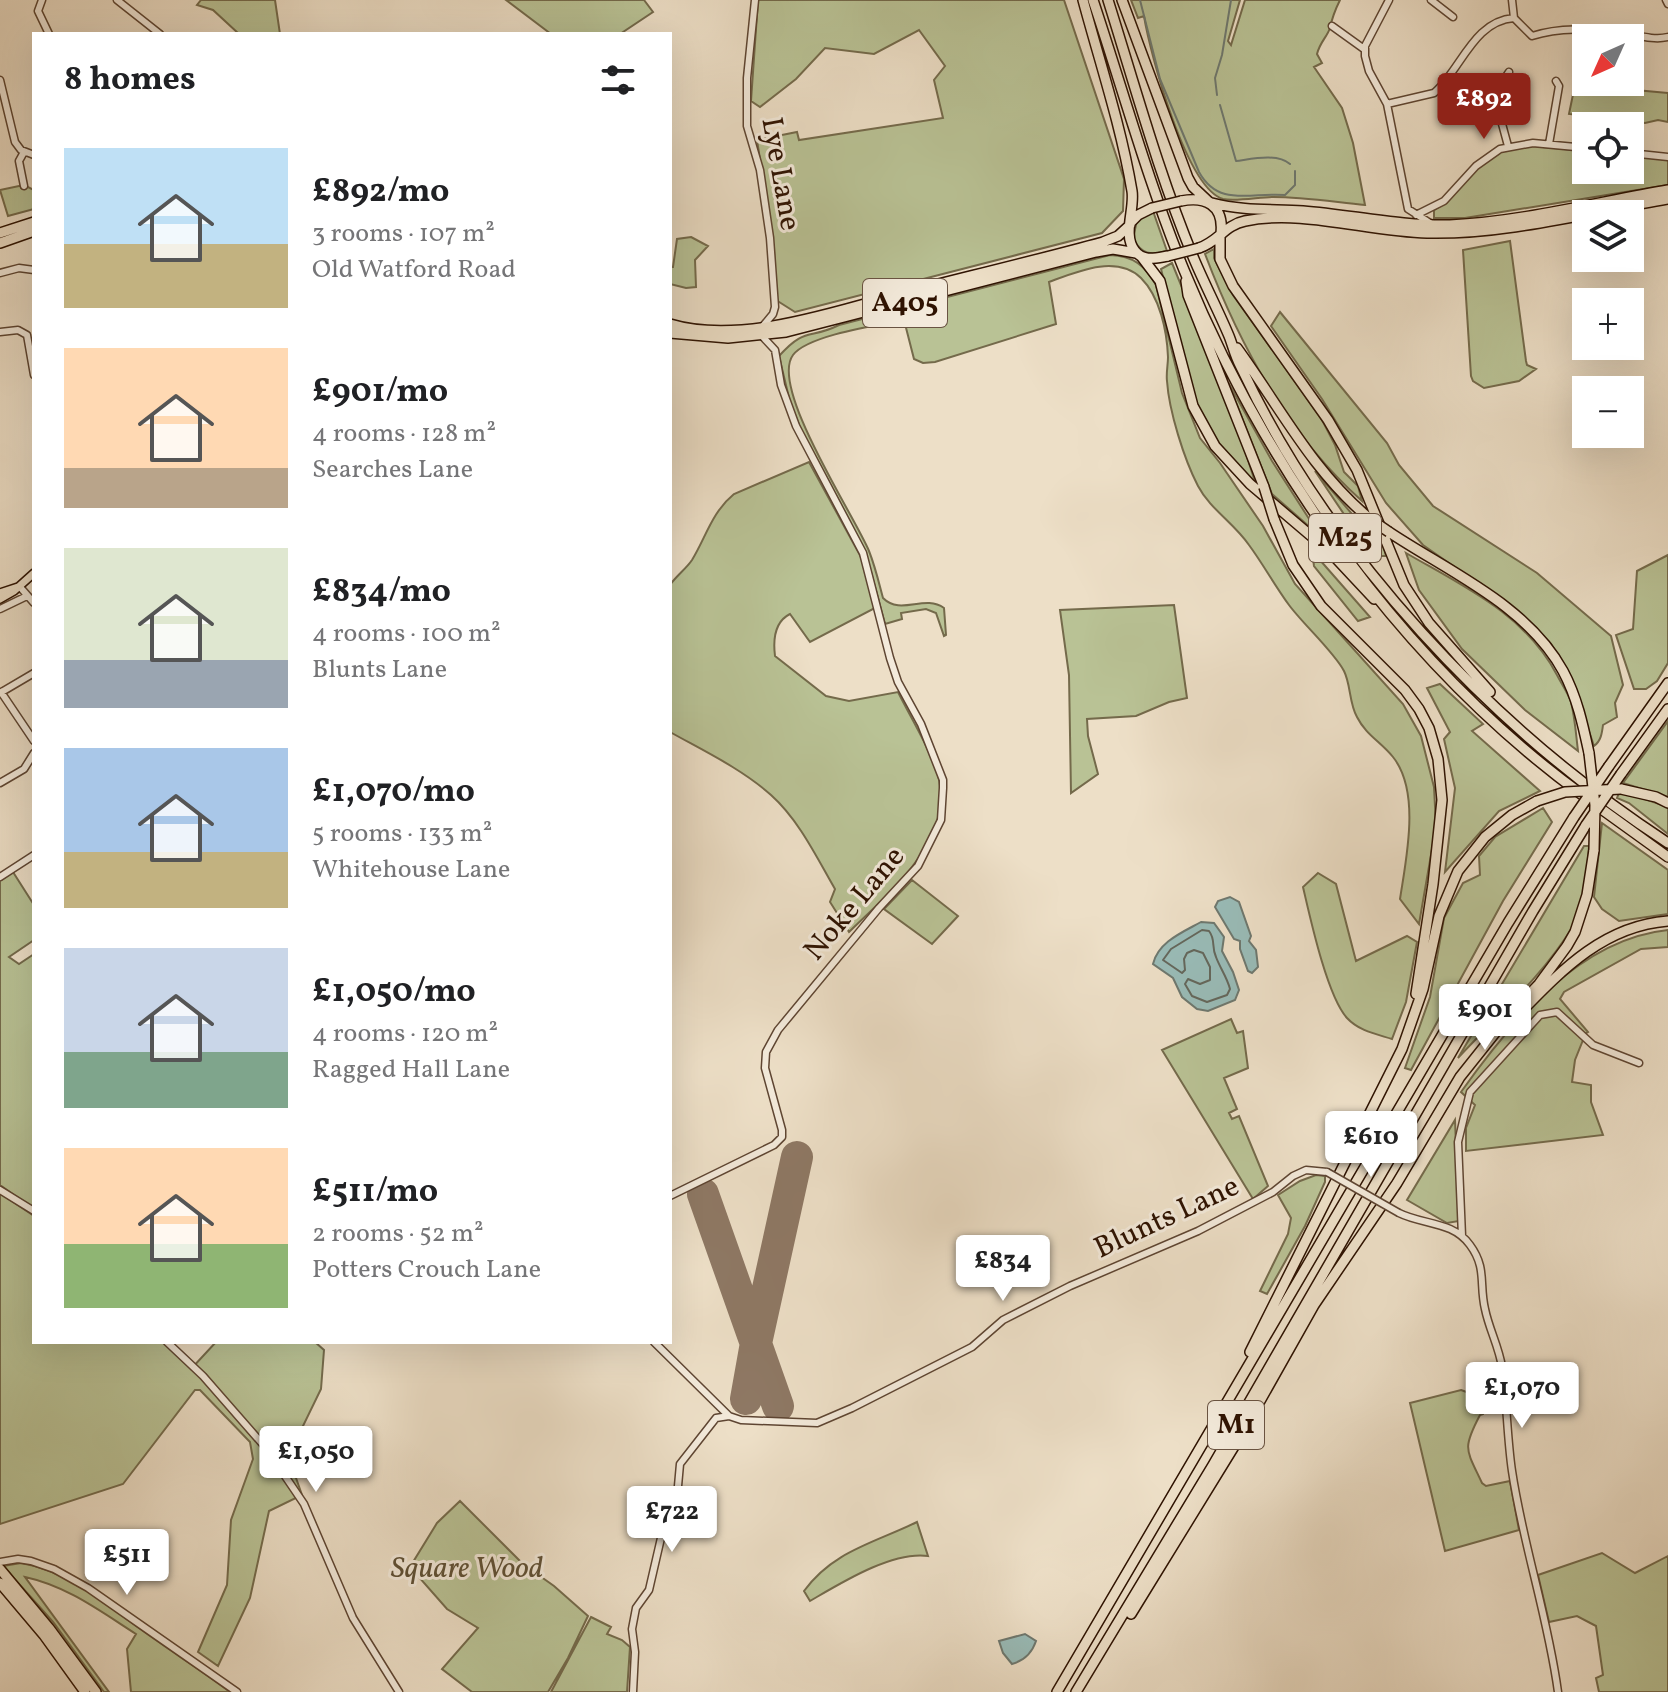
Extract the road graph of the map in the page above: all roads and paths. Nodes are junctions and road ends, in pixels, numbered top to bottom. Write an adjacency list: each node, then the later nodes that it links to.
1 (42, 0): 14 (street)
2 (117, 0): 15 (street)
3 (755, 0): 46 (street, Lye Lane)
4 (1083, 0): 36 (highway)
5 (1093, 0): 44 (highway, M25)
6 (1108, 0): 52 (highway, M25)
7 (1122, 0): 32 (highway)
8 (1389, 0): 17 (street)
9 (1431, 0): 11 (street)
10 (1512, 0): 12 (street)
11 (1453, 17)
12 (1514, 18): 16 (street); 21 (street)
13 (1332, 26): 17 (street)
14 (48, 32)
15 (157, 32)
16 (1668, 37)
17 (1364, 49): 21 (street)
18 (1509, 72): 23 (street)
19 (0, 80): 25 (street)
20 (1569, 87): 22 (street)
21 (1387, 104): 33 (street)
22 (1549, 144): 23 (street); 24 (street)
23 (1508, 146): 33 (street)
24 (1572, 146)
25 (24, 152): 26 (street); 29 (street)
26 (32, 154)
27 (1644, 154): 28 (street)
28 (1668, 157)
29 (24, 186)
30 (1668, 190): 37 (highway)
31 (1668, 199): 40 (highway)
32 (1210, 203): 34 (highway); 36 (highway, bridge); 40 (highway)
33 (1413, 213): 34 (street); 37 (street)
34 (1396, 222): 37 (highway)
35 (32, 223): 39 (highway)
36 (1131, 223): 42 (highway); 48 (highway, A405)
37 (1434, 225)
38 (32, 232): 41 (highway)
39 (0, 233)
40 (1220, 234): 42 (highway, bridge); 67 (highway, M25)
41 (0, 243)
42 (1139, 254): 48 (highway, A405); 62 (highway, M25)
43 (32, 270): 45 (street)
44 (1184, 270): 62 (highway, M25); 77 (highway, bridge)
45 (0, 273)
46 (775, 307): 48 (street); 49 (street)
47 (672, 324): 49 (highway, A405)
48 (787, 327): 49 (highway, A405); 53 (street)
49 (763, 331): 51 (highway, A405); 53 (street)
50 (0, 332): 54 (street)
51 (672, 333)
52 (1230, 339): 67 (highway, M25); 78 (highway, bridge)
53 (775, 350): 81 (street, Noke Lane)
54 (32, 364)
55 (32, 575): 56 (main road)
56 (20, 587): 57 (main road); 58 (street); 59 (main road)
57 (0, 593)
58 (27, 596): 60 (street); 61 (street)
59 (0, 599)
60 (32, 601)
61 (0, 609)
62 (1392, 614): 74 (highway, M25)
63 (32, 674): 65 (street)
64 (1668, 683): 89 (highway, M1, bridge)
65 (1, 693): 68 (street)
66 (1668, 709): 98 (highway, M1, bridge)
67 (1511, 720): 72 (highway, M25)
68 (32, 738)
69 (32, 756): 70 (street)
70 (0, 783)
71 (1668, 803): 77 (highway, bridge)
72 (1668, 843)
73 (32, 856): 75 (street)
74 (1668, 857)
75 (0, 877)
76 (1668, 921): 78 (highway)
77 (1408, 1032): 89 (highway)
78 (1478, 1052): 98 (highway)
79 (1639, 1063): 83 (street)
80 (0, 1190): 82 (street)
81 (672, 1195)
82 (32, 1210)
83 (1462, 1236): 87 (street, Blunts Lane, bridge); 99 (street)
84 (169, 1344): 95 (street)
85 (656, 1344): 86 (street)
86 (720, 1405): 87 (street); 88 (street)
87 (729, 1416): 88 (street, Blunts Lane)
88 (716, 1418): 96 (street)
89 (1201, 1448): 97 (highway, M1)
90 (0, 1562): 94 (street)
91 (2, 1575): 92 (highway); 93 (highway)
92 (85, 1692)
93 (96, 1692)
94 (237, 1692)
95 (399, 1692)
96 (633, 1692)
97 (1057, 1692)
98 (1079, 1692)
99 (1558, 1692)

